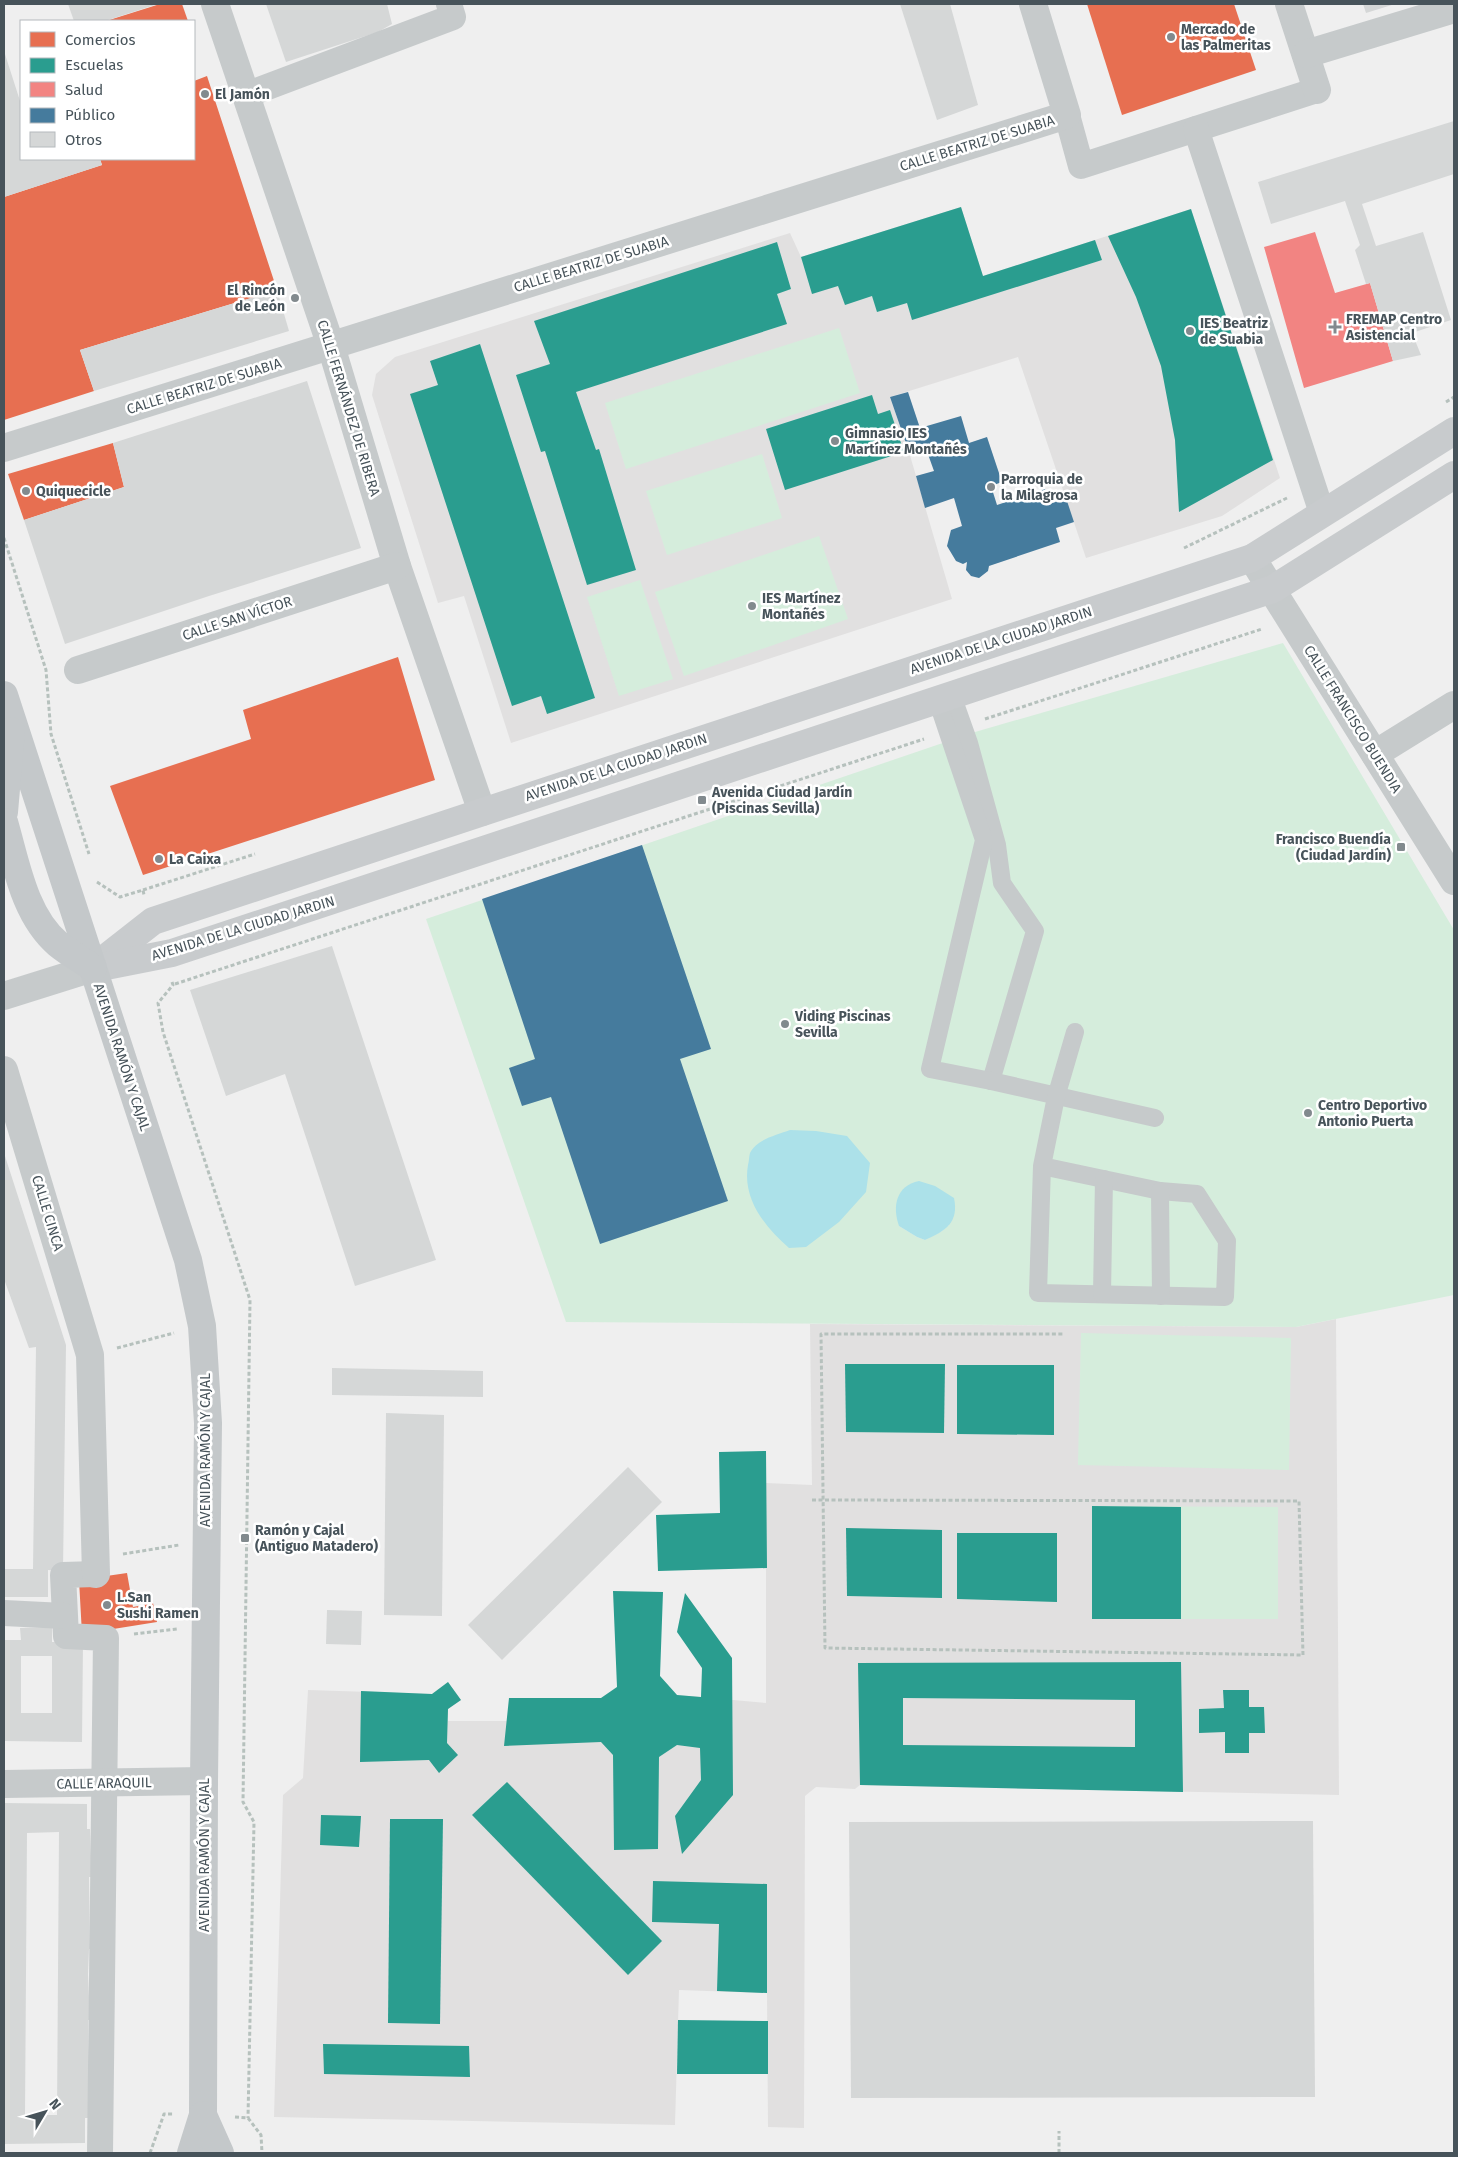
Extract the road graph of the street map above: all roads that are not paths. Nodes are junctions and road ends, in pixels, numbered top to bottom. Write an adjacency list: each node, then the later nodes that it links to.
1 (215, 4): 8 (street, CALLE FERNÁNDEZ DE RIBERA)
2 (449, 4): 8 (street)
3 (1033, 4): 9 (street, CALLE BEATRIZ DE SUABIA)
4 (1289, 4): 6 (street)
5 (1454, 9): 6 (street)
6 (1306, 54): 7 (street)
7 (1317, 90): 10 (street)
8 (246, 95): 11 (street, CALLE FERNÁNDEZ DE RIBERA)
9 (1067, 115): 10 (street); 11 (street, CALLE BEATRIZ DE SUABIA)
10 (1196, 129): 15 (street)
11 (331, 346): 13 (street, CALLE BEATRIZ DE SUABIA); 17 (street, CALLE FERNÁNDEZ DE RIBERA)
12 (1454, 431): 15 (main road, AVENIDA DE LA CIUDAD JARDIN)
13 (4, 448)
14 (1454, 476): 18 (main road, AVENIDA DE LA CIUDAD JARDIN)
15 (1322, 513): 16 (main road, AVENIDA DE LA CIUDAD JARDIN)
16 (1252, 558): 18 (street, CALLE FRANCISCO BUENDIA); 25 (main road, AVENIDA DE LA CIUDAD JARDIN)
17 (397, 566): 19 (street, CALLE SAN VÍCTOR); 25 (street, CALLE FERNÁNDEZ DE RIBERA)
18 (1273, 589): 20 (main road, AVENIDA DE LA CIUDAD JARDIN); 23 (street, CALLE FRANCISCO BUENDIA)
19 (78, 670)
20 (945, 698): 28 (main road, AVENIDA DE LA CIUDAD JARDIN); 32 (lane); 32 (lane)
21 (1454, 705): 23 (street)
22 (8, 707): 24 (main road); 28 (main road, AVENIDA RAMÓN Y CAJAL)
23 (1375, 754): 27 (street, CALLE FRANCISCO BUENDIA)
24 (4, 812)
25 (482, 812): 28 (main road, AVENIDA DE LA CIUDAD JARDIN)
26 (4, 822): 28 (main road)
27 (1454, 881)
28 (93, 968): 29 (street); 43 (main road, AVENIDA RAMÓN Y CAJAL)
29 (4, 996)
30 (1075, 1032): 33 (lane)
31 (4, 1070): 40 (street, CALLE CINCA)
32 (992, 1081): 33 (lane)
33 (1056, 1097): 34 (lane); 35 (lane)
34 (1155, 1118)
35 (1042, 1166): 36 (lane); 38 (lane)
36 (1104, 1179): 37 (lane); 38 (lane)
37 (1160, 1191): 39 (lane); 39 (lane)
38 (1102, 1294): 39 (lane)
39 (1161, 1296)
40 (95, 1566): 42 (street)
41 (4, 1613): 42 (street)
42 (64, 1616): 45 (street)
43 (204, 1782): 45 (street, CALLE ARAQUIL); 46 (main road, AVENIDA RAMÓN Y CAJAL)
44 (4, 1784): 45 (street, CALLE ARAQUIL)
45 (106, 1784): 47 (street)
46 (203, 2116): 48 (main road); 49 (main road)
47 (100, 2153)
48 (191, 2153)
49 (220, 2153)

